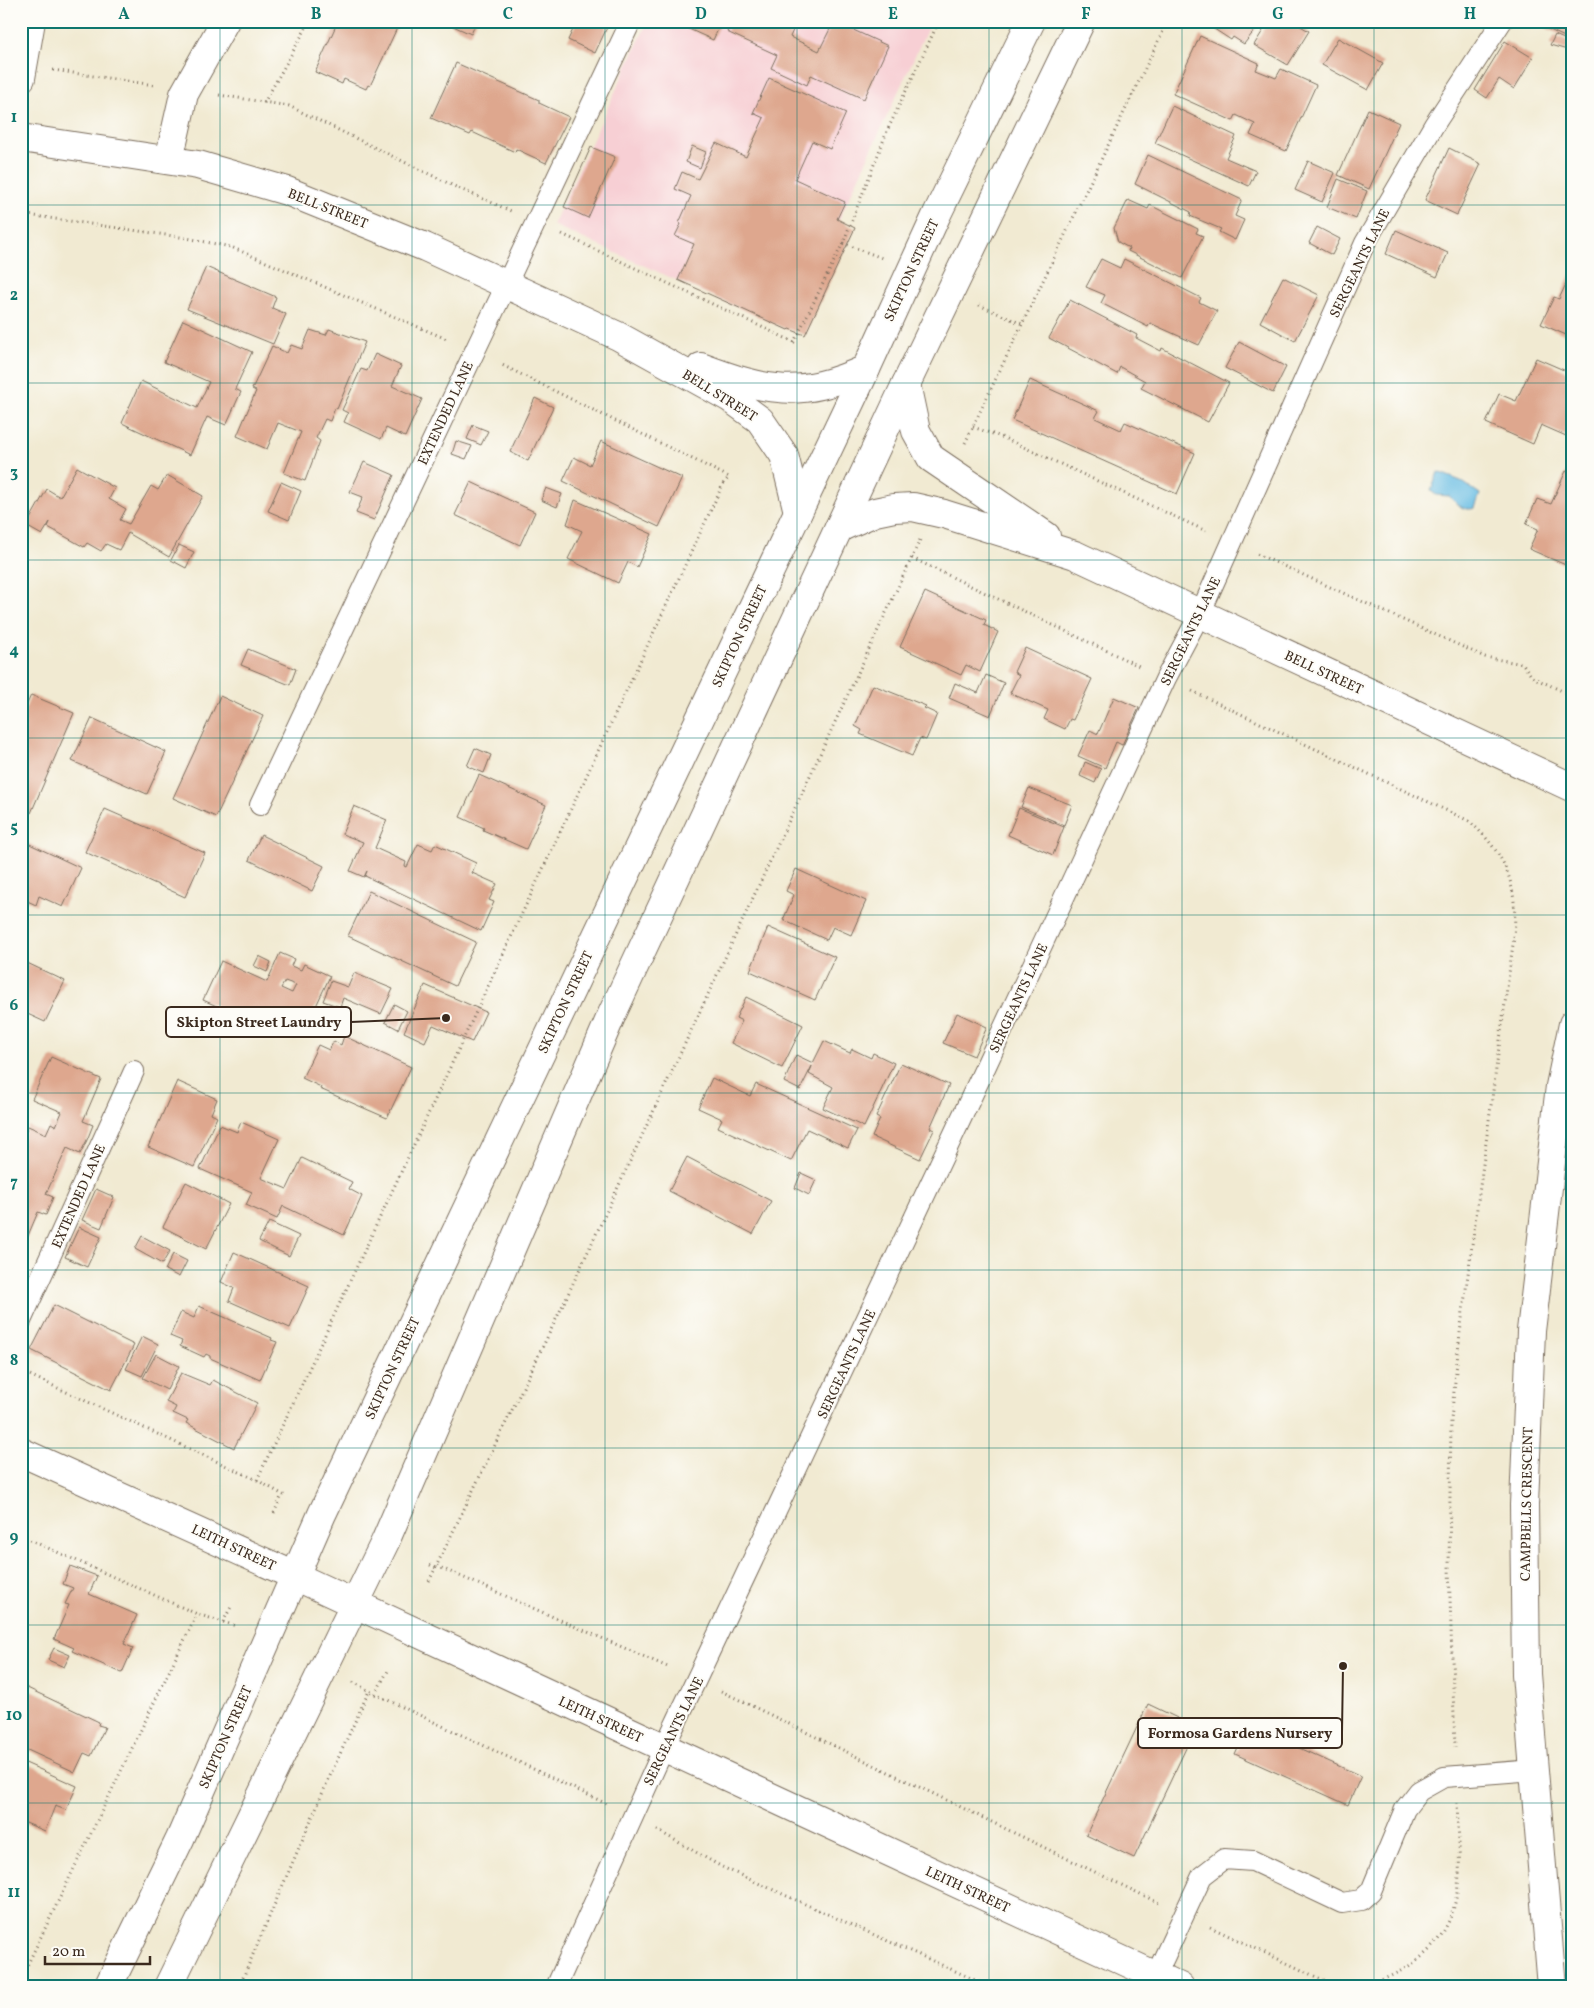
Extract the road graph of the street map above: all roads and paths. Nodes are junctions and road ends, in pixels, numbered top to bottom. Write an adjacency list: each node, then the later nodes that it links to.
1 (30, 21): 10 (main road)
2 (225, 21): 11 (main road)
3 (310, 21): 12 (path)
4 (631, 21): 16 (lane, EXTENDED LANE)
5 (939, 21): 17 (path)
6 (1031, 21): 24 (main road, SKIPTON STREET)
7 (1081, 21): 25 (main road)
8 (1169, 21): 21 (path)
9 (1502, 21): 31 (lane, SERGEANTS LANE)
10 (22, 72): 11 (path)
11 (186, 90): 12 (path); 14 (main road)
12 (264, 103): 16 (path)
13 (21, 138): 14 (main road, BELL STREET)
14 (169, 160): 19 (main road, BELL STREET)
15 (21, 214): 23 (path)
16 (536, 222): 17 (path); 19 (lane, EXTENDED LANE)
17 (843, 243): 18 (path)
18 (885, 259)
19 (506, 284): 22 (main road, BELL STREET); 23 (lane, EXTENDED LANE)
20 (974, 302): 21 (path)
21 (1022, 324): 26 (path)
22 (618, 336): 24 (main road, BELL STREET); 29 (main road, BELL STREET)
23 (475, 351): 38 (lane, EXTENDED LANE); 44 (path)
24 (866, 369): 29 (main road, SKIPTON STREET)
25 (906, 384): 27 (main road, BELL STREET); 30 (main road)
26 (973, 427): 27 (path); 31 (path)
27 (950, 473): 32 (main road, BELL STREET)
28 (933, 511): 30 (main road, BELL STREET); 32 (main road, BELL STREET); 33 (path)
29 (798, 512): 51 (main road, SKIPTON STREET)
30 (839, 528): 53 (main road)
31 (1232, 543): 34 (lane, SERGEANTS LANE); 36 (path)
32 (1075, 555): 34 (main road, BELL STREET)
33 (912, 558): 35 (path); 50 (path)
34 (1200, 614): 35 (lane, SERGEANTS LANE); 37 (main road, BELL STREET)
35 (1166, 678): 59 (lane, SERGEANTS LANE); 65 (path)
36 (1573, 696)
37 (1573, 788)
38 (260, 805)
39 (1573, 1024): 64 (main road, CAMPBELLS CRESCENT)
40 (134, 1071): 41 (lane, EXTENDED LANE)
41 (21, 1322)
42 (21, 1371): 44 (path)
43 (21, 1452): 51 (main road, LEITH STREET)
44 (257, 1480): 45 (path)
45 (282, 1495): 46 (path); 47 (path)
46 (287, 1498)
47 (274, 1513)
48 (21, 1536): 55 (path)
49 (430, 1565): 50 (path)
50 (436, 1567): 52 (path); 59 (path)
51 (295, 1576): 53 (main road, LEITH STREET); 70 (main road, SKIPTON STREET)
52 (430, 1581)
53 (355, 1604): 63 (main road, LEITH STREET); 71 (main road)
54 (231, 1607): 56 (path)
55 (197, 1614): 56 (path); 69 (path)
56 (223, 1622): 57 (path)
57 (236, 1626)
58 (389, 1669): 62 (path)
59 (698, 1680): 63 (lane, SERGEANTS LANE); 67 (path)
60 (353, 1682): 61 (path)
61 (369, 1691): 62 (path); 72 (path)
62 (375, 1694): 66 (path)
63 (664, 1748): 66 (lane, SERGEANTS LANE); 68 (main road, LEITH STREET)
64 (1534, 1770): 65 (lane); 76 (main road, CAMPBELLS CRESCENT)
65 (1456, 1776): 67 (lane); 67 (path)
66 (633, 1817): 73 (lane, SERGEANTS LANE); 74 (path)
67 (1183, 1915): 68 (lane)
68 (1156, 1975): 75 (main road, LEITH STREET)
69 (21, 1978)
70 (108, 1987)
71 (168, 1987)
72 (238, 1987)
73 (556, 1987)
74 (991, 1987)
75 (1180, 1987)
76 (1552, 1987)

